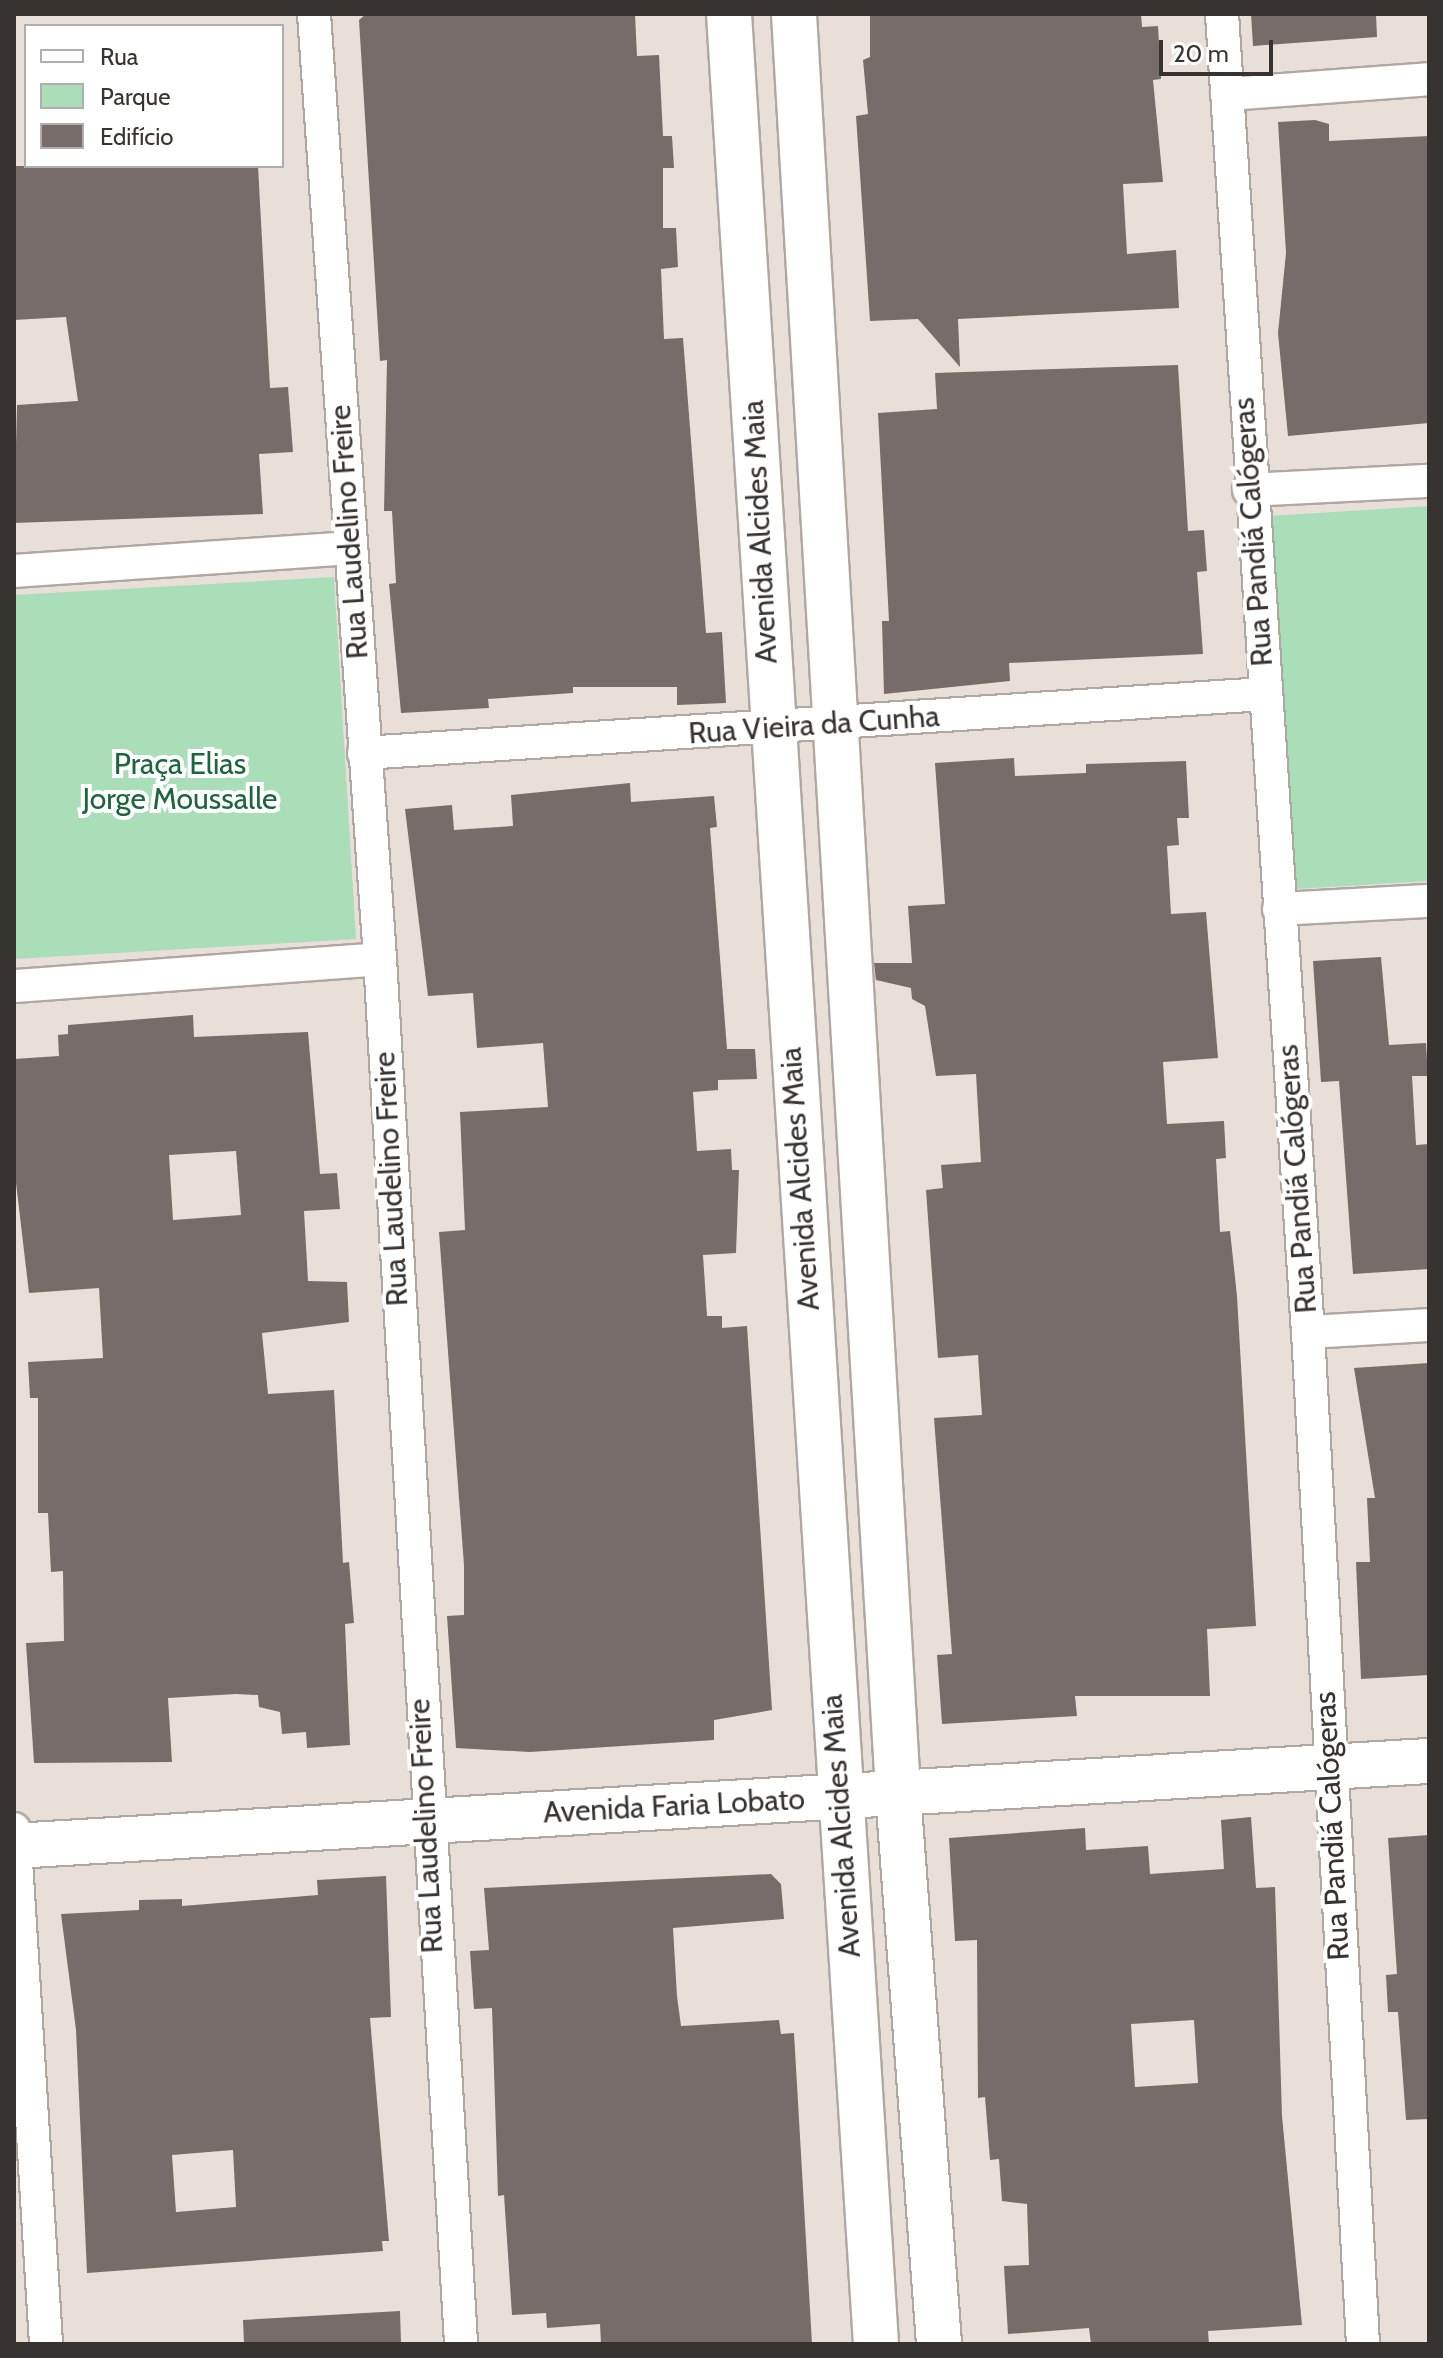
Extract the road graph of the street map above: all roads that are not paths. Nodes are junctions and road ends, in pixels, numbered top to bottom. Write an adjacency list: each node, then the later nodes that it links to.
1 (314, 14): 9 (street, Rua Laudelino Freire)
2 (729, 14): 13 (street, Avenida Alcides Maia)
3 (794, 14): 12 (street, Avenida Alcides Maia)
4 (1222, 14): 6 (street, Rua Pandiá Calógeras)
5 (1429, 79): 6 (street)
6 (1227, 94): 8 (street, Rua Pandiá Calógeras)
7 (1429, 481): 8 (street)
8 (1249, 490): 11 (street, Rua Pandiá Calógeras)
9 (350, 548): 10 (street); 14 (street, Rua Laudelino Freire)
10 (14, 571)
11 (1263, 694): 12 (street, Rua Vieira da Cunha); 16 (street, Rua Pandiá Calógeras)
12 (841, 724): 13 (street, Rua Vieira da Cunha); 23 (street, Avenida Alcides Maia)
13 (771, 727): 14 (street, Rua Vieira da Cunha); 24 (street, Avenida Alcides Maia)
14 (364, 753): 17 (street, Rua Laudelino Freire)
15 (1429, 901): 16 (street)
16 (1279, 909): 20 (street, Rua Pandiá Calógeras)
17 (380, 959): 18 (street); 25 (street, Rua Laudelino Freire)
18 (14, 986)
19 (1429, 1325): 20 (street)
20 (1308, 1332): 22 (street, Rua Pandiá Calógeras)
21 (1429, 1761): 22 (street, Avenida Faria Lobato)
22 (1328, 1767): 23 (street, Avenida Faria Lobato); 31 (street, Rua Pandiá Calógeras)
23 (898, 1793): 24 (street, Avenida Faria Lobato); 30 (street, Avenida Alcides Maia)
24 (839, 1796): 25 (street, Avenida Faria Lobato); 29 (street, Avenida Alcides Maia)
25 (426, 1821): 26 (street, Avenida Faria Lobato); 28 (street, Rua Laudelino Freire)
26 (14, 1840): 27 (street)
27 (46, 2344)
28 (461, 2344)
29 (876, 2344)
30 (939, 2344)
31 (1363, 2344)

